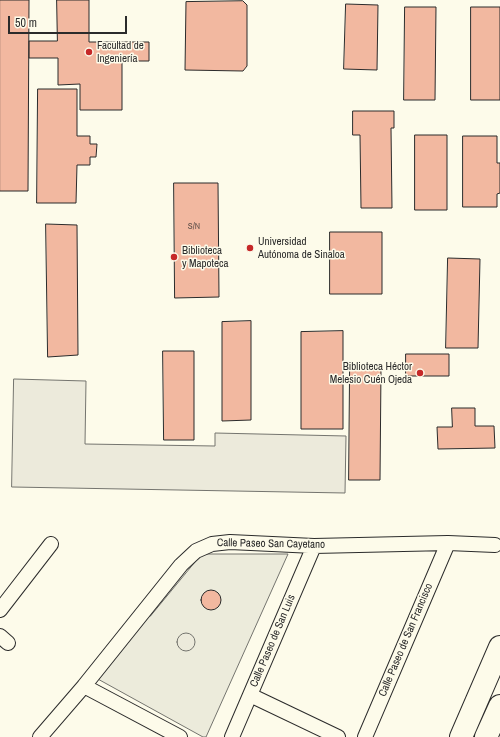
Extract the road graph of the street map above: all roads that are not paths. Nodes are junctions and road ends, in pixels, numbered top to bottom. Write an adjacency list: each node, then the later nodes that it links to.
1 (448, 543): 3 (street, Calle Paseo San Cayetano); 4 (street, Calle Paseo San Cayetano); 14 (street, Calle Paseo de San Francisco)
2 (51, 544): 5 (street)
3 (495, 545)
4 (314, 546): 7 (street, Calle Paseo San Cayetano); 8 (street, Calle Paseo de San Luis)
5 (0, 610)
6 (500, 647): 15 (main road)
7 (84, 686): 10 (street, Calle Paseo San Cayetano); 11 (street)
8 (250, 695): 12 (street, Calle Paseo de San Luis); 13 (street)
9 (500, 706): 16 (main road)
10 (40, 737)
11 (180, 737)
12 (232, 737)
13 (338, 737)
14 (365, 737)
15 (461, 737)
16 (486, 737)

